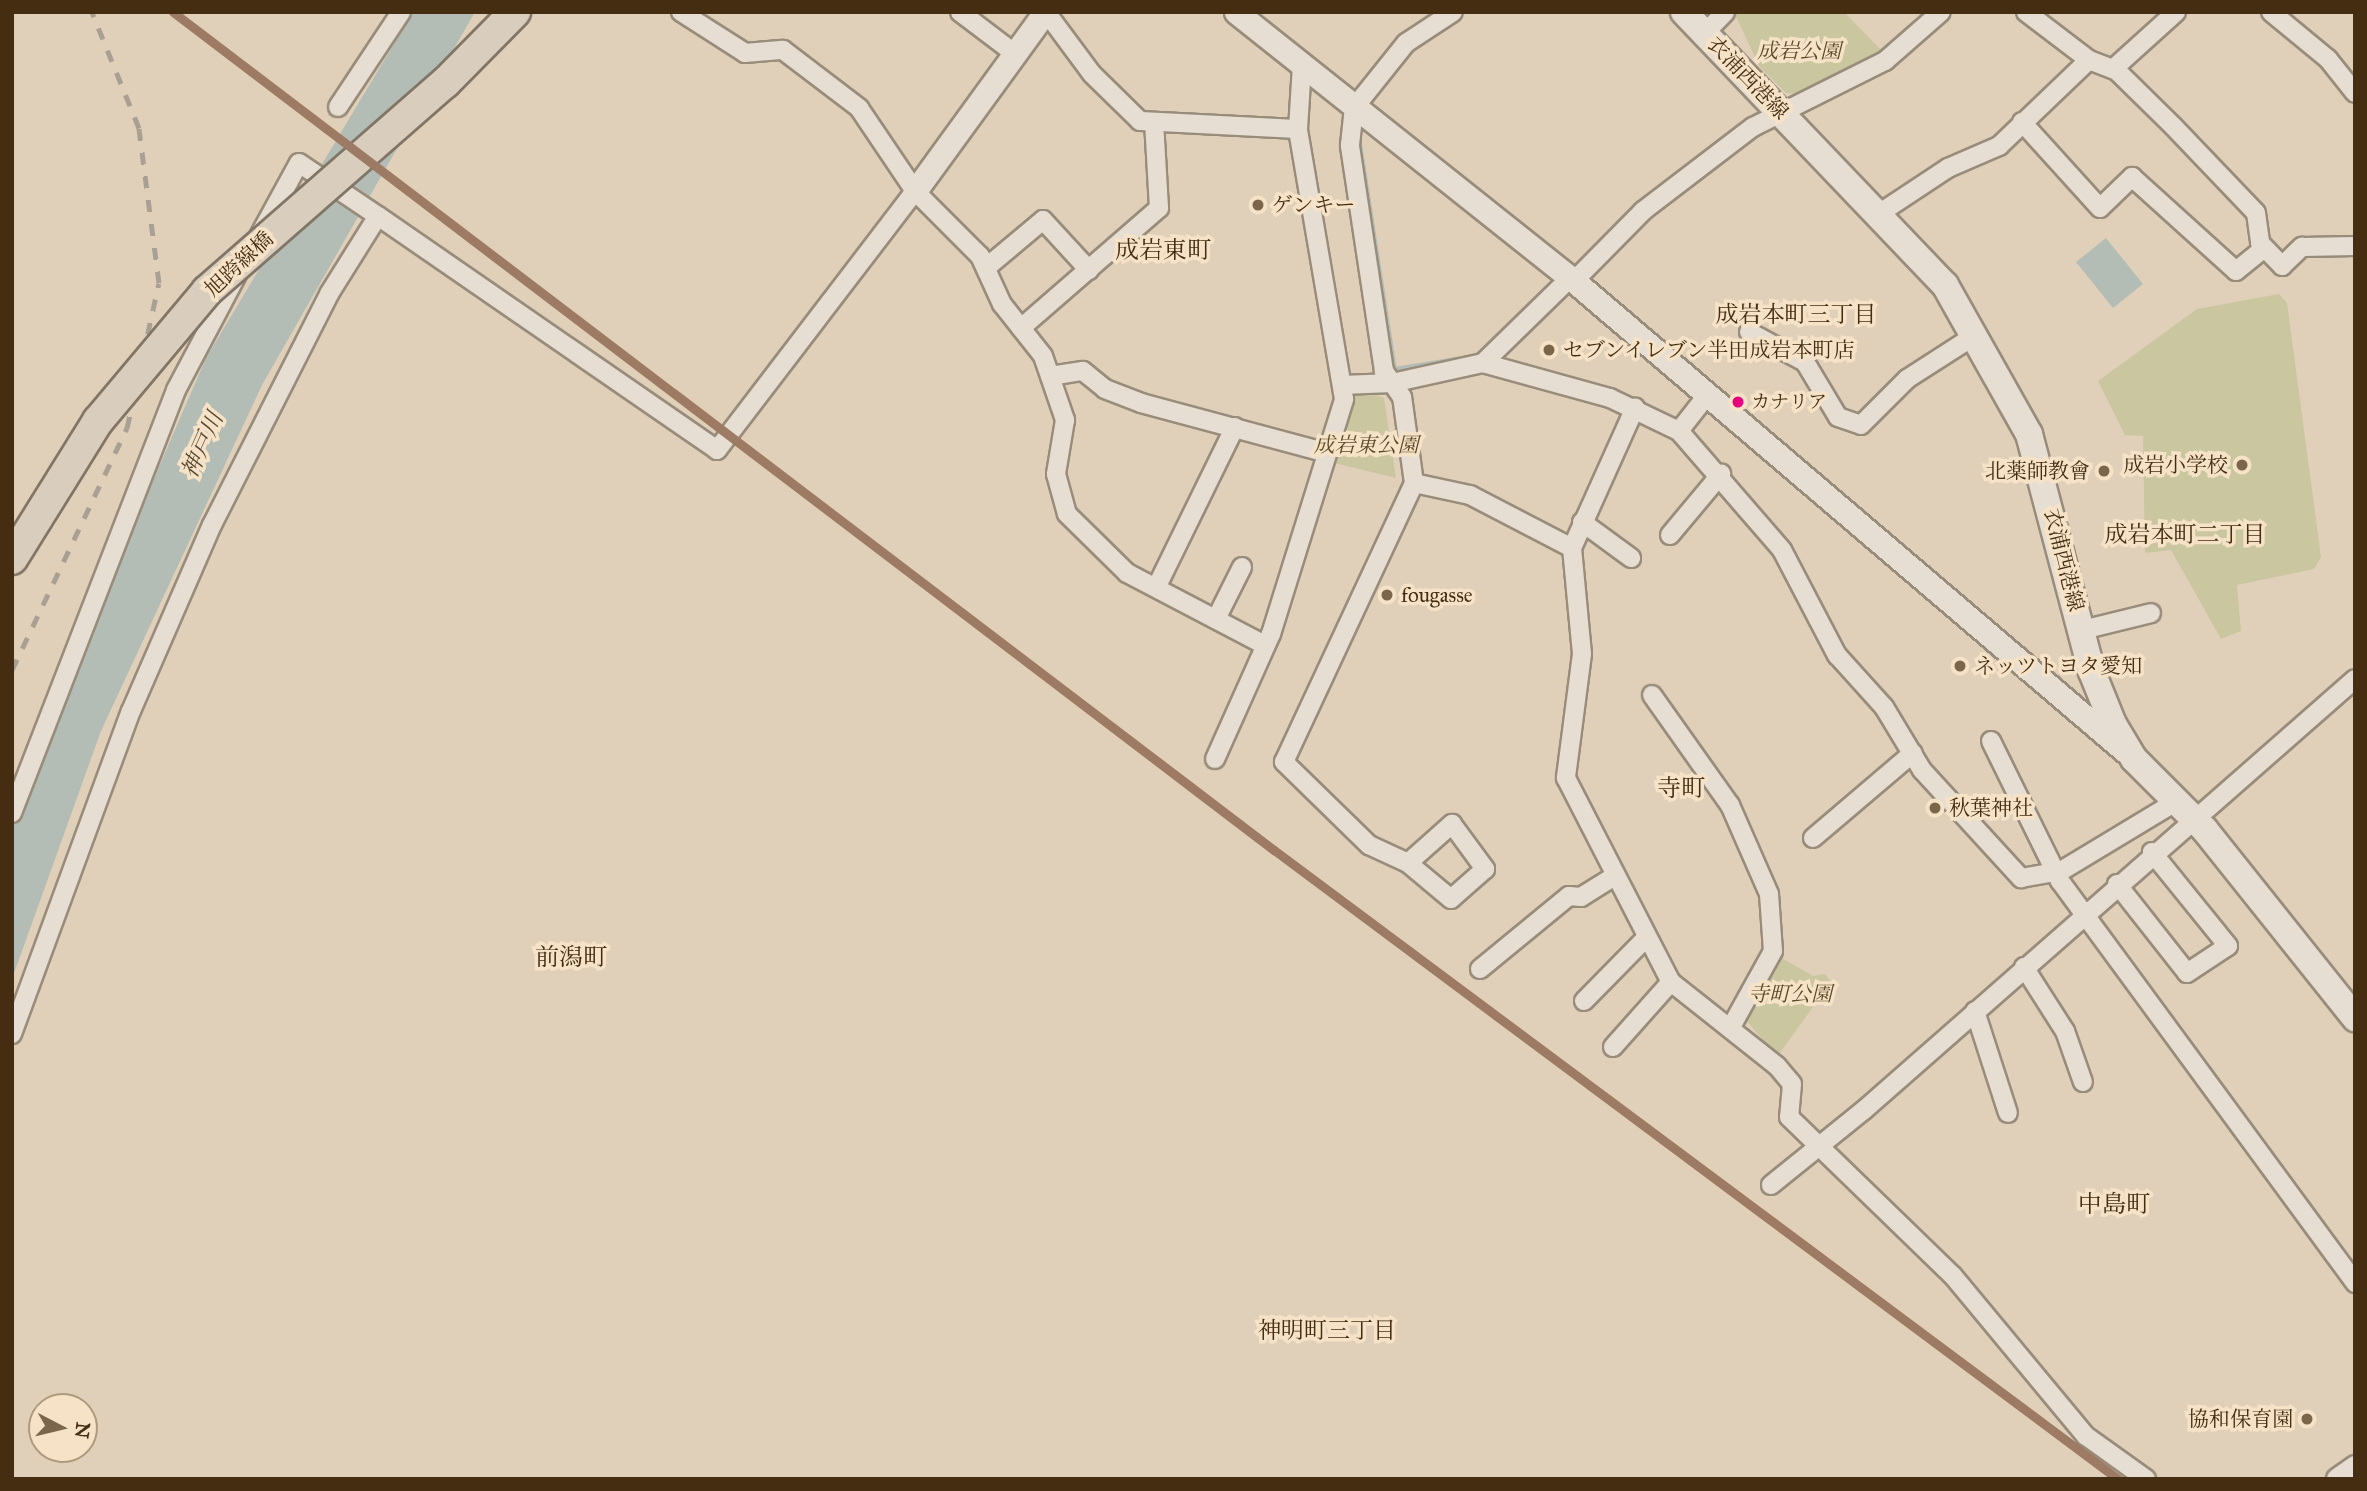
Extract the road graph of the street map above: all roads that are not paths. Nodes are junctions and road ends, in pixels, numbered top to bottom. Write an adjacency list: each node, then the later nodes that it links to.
1 (401, 12): 21 (street)
2 (502, 12): 51 (main road, 旭跨線橋)
3 (515, 12): 54 (main road, 旭跨線橋, bridge)
4 (681, 12): 27 (street)
5 (960, 12): 16 (street)
6 (1046, 12): 16 (street); 24 (street)
7 (1236, 12): 18 (street)
8 (1452, 12): 22 (street)
9 (1684, 12): 15 (main road, 衣浦西港線)
10 (1725, 12): 15 (street)
11 (1941, 12): 23 (street)
12 (2026, 12): 17 (street)
13 (2176, 12): 19 (street)
14 (2271, 12): 20 (street)
15 (1705, 33): 23 (main road, 衣浦西港線)
16 (1014, 53): 27 (street)
17 (2089, 60): 19 (street); 25 (street)
18 (1303, 66): 22 (street); 26 (street)
19 (2113, 69): 31 (street)
20 (2355, 93)
21 (338, 107)
22 (1354, 108): 34 (street); 40 (street)
23 (1783, 114): 28 (main road, 衣浦西港線); 34 (street)
24 (1154, 122): 26 (street); 33 (street)
25 (2022, 122): 28 (street); 31 (street)
26 (1298, 129): 41 (street)
27 (915, 191): 29 (street); 32 (street)
28 (1880, 214): 37 (main road, 衣浦西港線)
29 (378, 216): 70 (street); 86 (street)
30 (2355, 246): 31 (street)
31 (2263, 248)
32 (987, 267): 33 (street); 35 (street)
33 (1089, 270): 35 (street)
34 (1572, 280): 38 (street); 42 (street)
35 (1021, 328): 39 (street)
36 (1749, 332): 37 (street)
37 (1977, 334): 59 (main road, 衣浦西港線)
38 (1483, 363): 40 (street); 43 (street)
39 (1050, 376): 44 (street); 56 (street)
40 (1392, 383): 41 (street); 48 (street)
41 (1342, 385): 46 (street)
42 (1708, 394): 45 (street); 64 (street)
43 (1635, 408): 45 (street); 49 (street)
44 (1235, 427): 46 (street); 56 (street)
45 (1679, 431): 47 (street)
46 (1327, 453): 60 (street)
47 (1721, 474): 50 (street); 66 (street)
48 (1414, 483): 52 (street); 73 (street)
49 (1582, 522): 52 (street); 53 (street)
50 (1670, 535)
51 (12, 540)
52 (1572, 548): 75 (street)
53 (1631, 558)
54 (12, 559)
55 (1242, 567): 58 (street)
56 (1157, 586): 58 (street)
57 (2151, 614): 59 (street)
58 (1216, 619): 60 (street)
59 (2082, 630): 62 (main road, 衣浦西港線)
60 (1265, 645): 67 (street)
61 (2355, 678): 69 (street)
62 (2099, 690): 64 (street); 68 (main road, 衣浦西港線)
63 (1652, 695): 85 (street)
64 (2075, 707): 68 (street)
65 (1991, 741): 74 (street)
66 (1913, 753): 71 (street); 74 (street)
67 (1215, 759)
68 (2134, 759): 69 (main road, 衣浦西港線)
69 (2185, 808): 72 (street); 74 (street); 84 (main road, 衣浦西港線)
70 (12, 813)
71 (1813, 838)
72 (2152, 852): 76 (street); 76 (street)
73 (1408, 863)
74 (2056, 873): 77 (street)
75 (1614, 876): 78 (street); 80 (street)
76 (2117, 884): 77 (street)
77 (2082, 915): 79 (street); 92 (street)
78 (1646, 938): 81 (street); 82 (street)
79 (2024, 967): 83 (street); 88 (street)
80 (1480, 969)
81 (1671, 982): 85 (street); 87 (street)
82 (1584, 1001)
83 (1975, 1011): 89 (street); 90 (street)
84 (2355, 1018)
85 (1731, 1027): 90 (street)
86 (12, 1034)
87 (1613, 1047)
88 (2083, 1082)
89 (2008, 1113)
90 (1818, 1149): 91 (street); 94 (street)
91 (1770, 1185)
92 (2355, 1283)
93 (2355, 1467): 95 (street)
94 (2146, 1479)
95 (2338, 1479)

